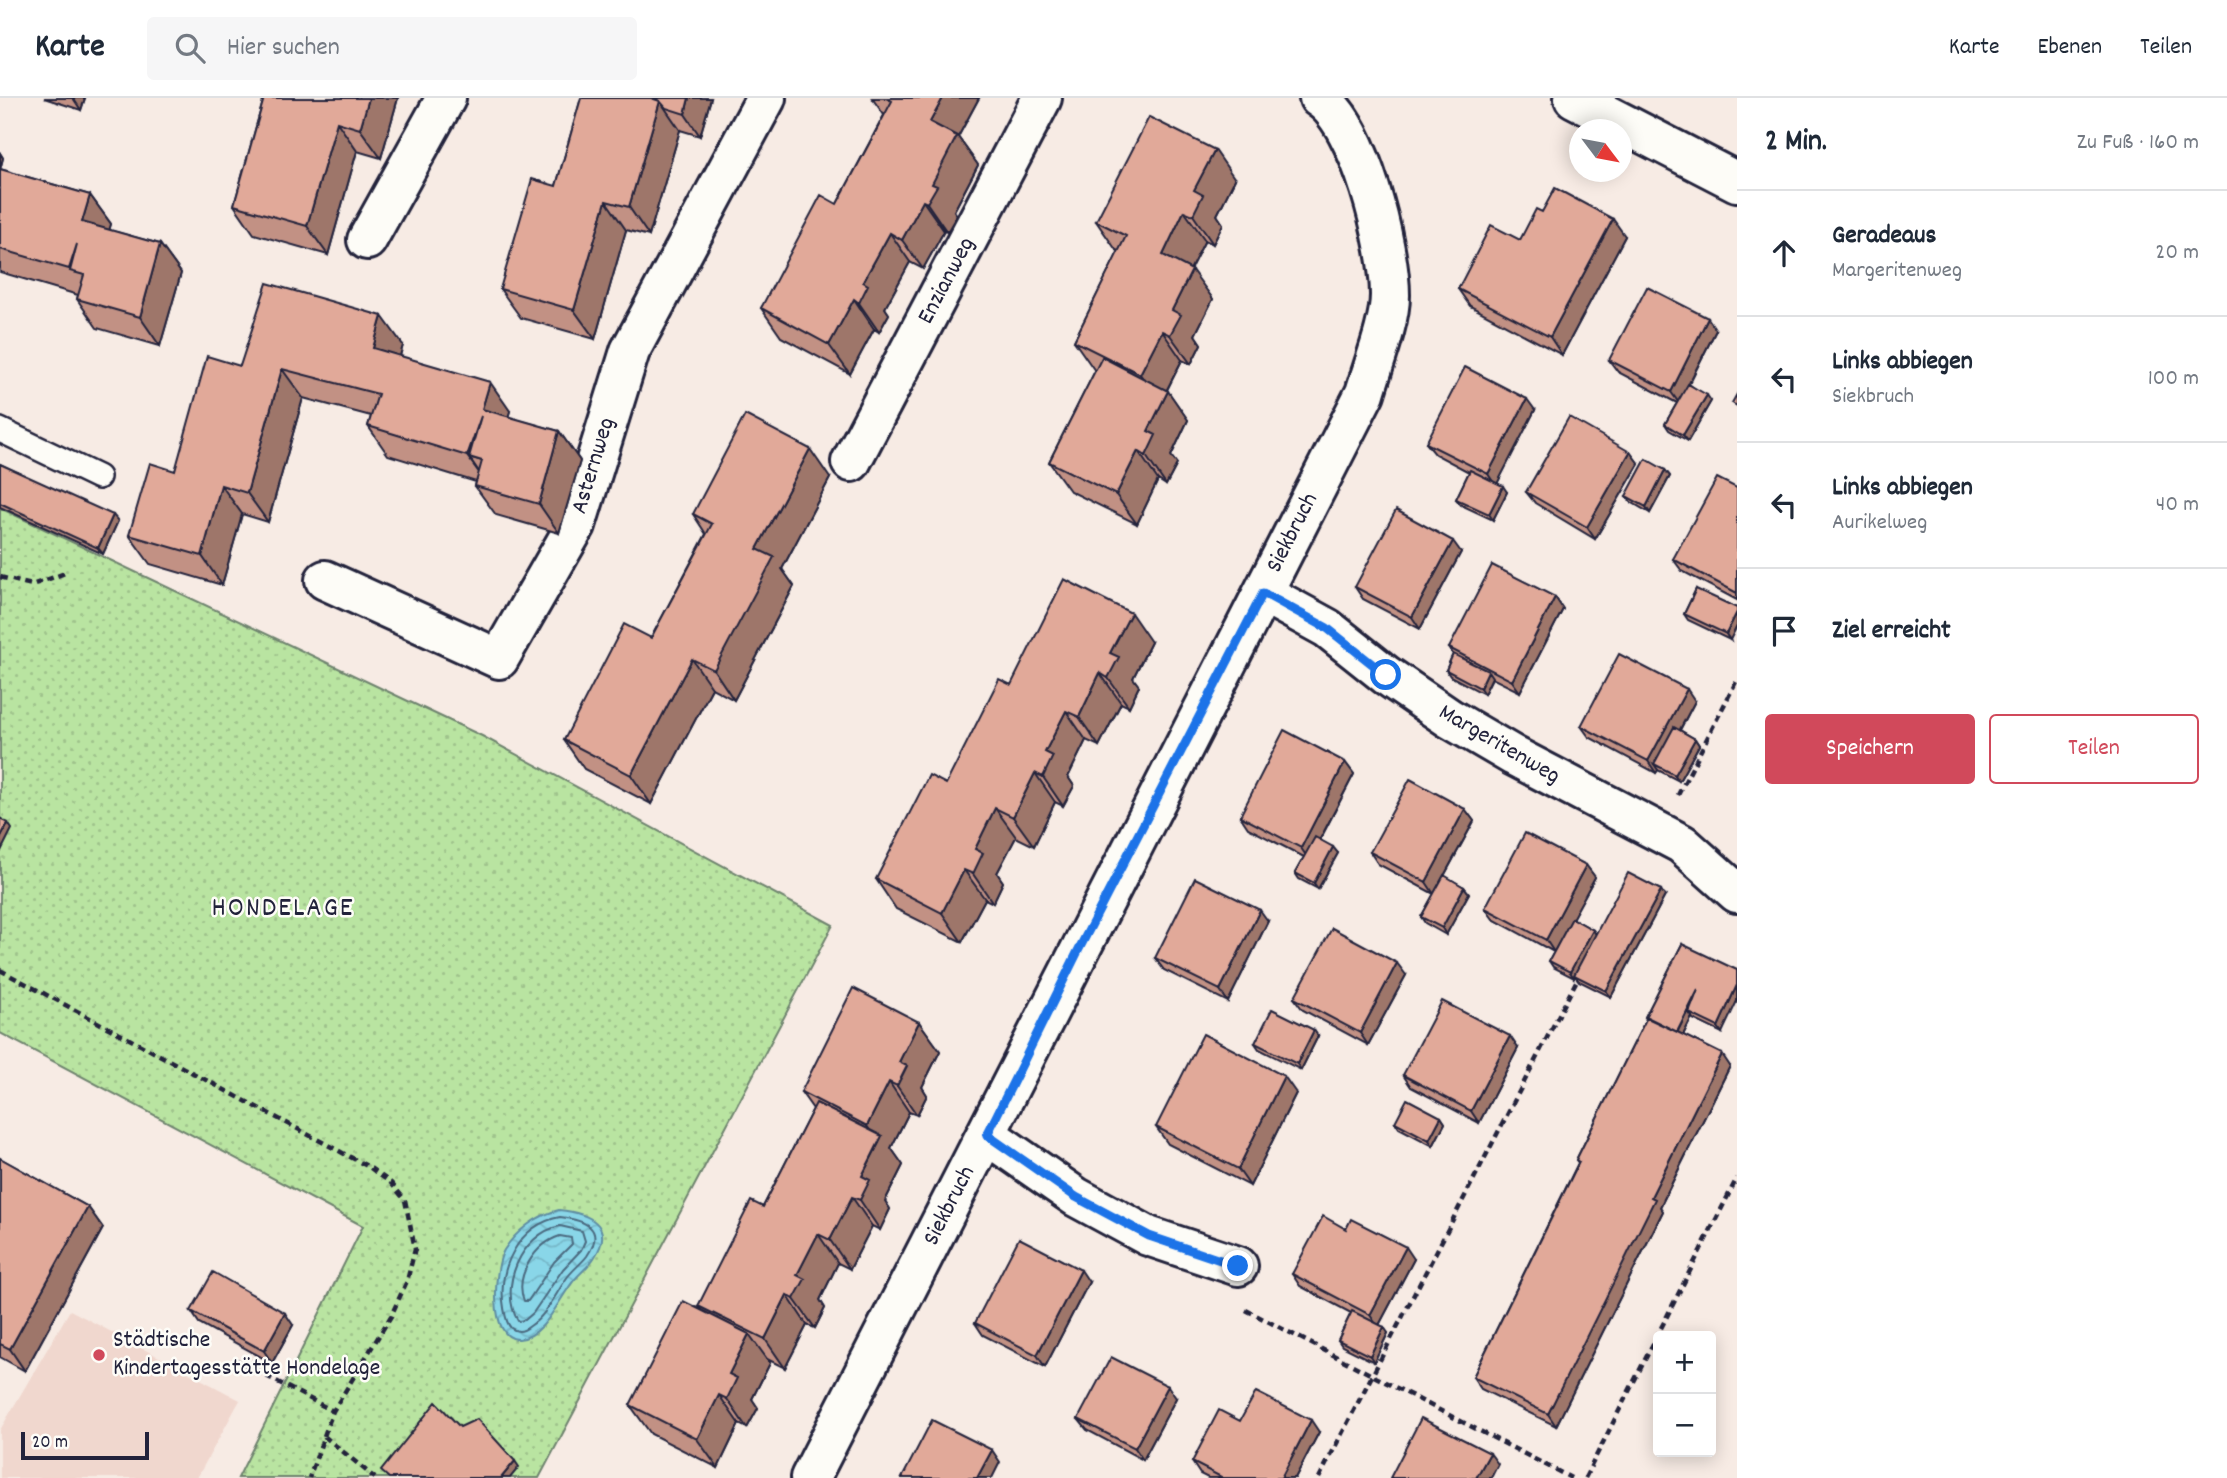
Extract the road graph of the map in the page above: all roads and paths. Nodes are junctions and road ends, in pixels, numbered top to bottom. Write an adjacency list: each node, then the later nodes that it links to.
1 (446, 98): 7 (street)
2 (766, 98): 13 (street, Asternweg)
3 (1042, 98): 9 (street, Enzianweg)
4 (1574, 98): 6 (street)
5 (1326, 100): 14 (street, Siekbruch)
6 (1737, 182)
7 (367, 240)
8 (0, 430): 10 (lane)
9 (851, 462)
10 (98, 477)
11 (68, 572): 12 (path)
12 (0, 577)
13 (324, 580)
14 (1263, 593): 16 (street, Margeritenweg); 20 (street, Siekbruch)
15 (1737, 680): 16 (path)
16 (1659, 832): 17 (street, Margeritenweg)
17 (1737, 893)
18 (1586, 963): 25 (path)
19 (0, 970): 26 (path)
20 (987, 1135): 22 (street); 30 (street, Siekbruch)
21 (1737, 1178): 33 (path)
22 (1238, 1266)
23 (1246, 1310): 25 (path)
24 (234, 1359): 26 (path)
25 (1373, 1375): 31 (path); 32 (path)
26 (333, 1411): 27 (path)
27 (324, 1436): 28 (path); 29 (path)
28 (309, 1478)
29 (375, 1478)
30 (810, 1478)
31 (1319, 1478)
32 (1571, 1478)
33 (1585, 1478)

